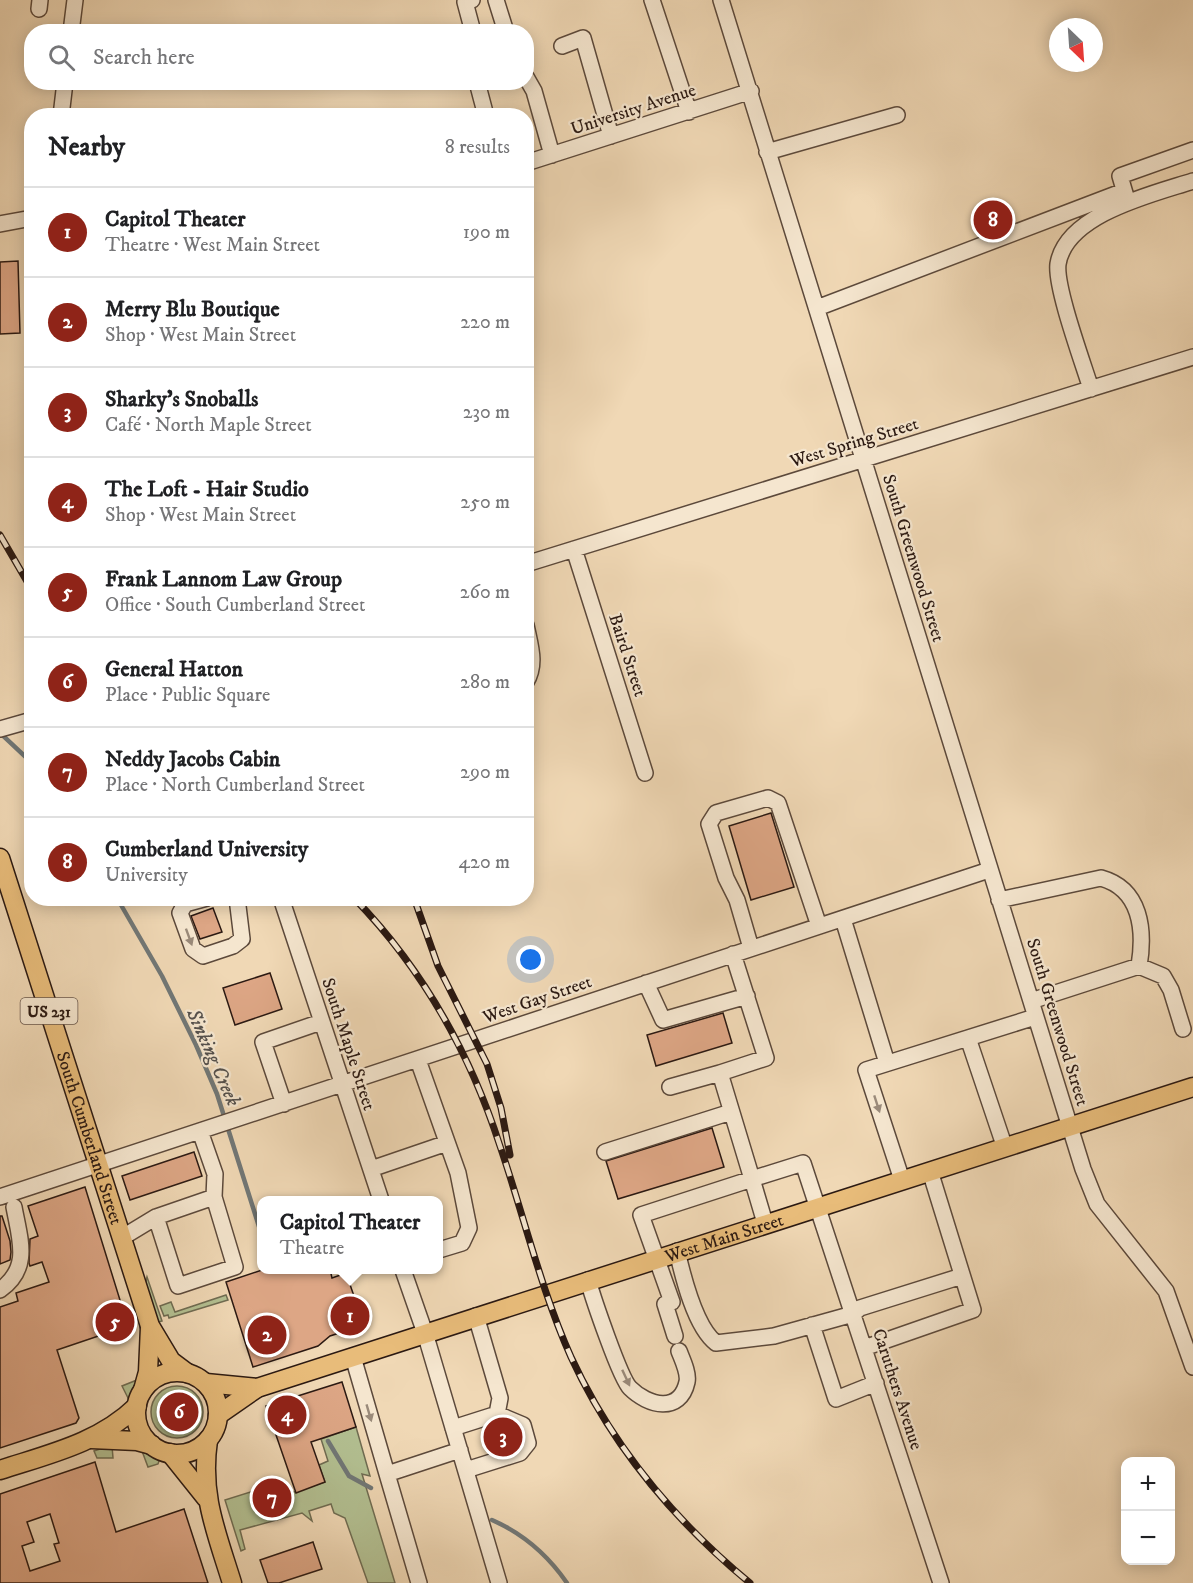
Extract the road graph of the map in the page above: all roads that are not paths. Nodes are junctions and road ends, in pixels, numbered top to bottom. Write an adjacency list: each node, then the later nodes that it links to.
1 (75, 0): 6 (street)
2 (472, 0): 7 (street)
3 (496, 0): 8 (street)
4 (652, 0): 16 (street)
5 (721, 0): 13 (street, South Greenwood Street)
6 (72, 24)
7 (471, 24)
8 (504, 24)
9 (562, 46): 18 (street)
10 (64, 90): 14 (street)
11 (479, 90): 15 (street)
12 (533, 90): 21 (street)
13 (751, 91): 16 (street, University Avenue); 20 (street, South Greenwood Street)
14 (62, 108)
15 (484, 108)
16 (689, 112): 18 (street, University Avenue)
17 (897, 114): 20 (street)
18 (611, 136): 21 (street, University Avenue)
19 (1193, 150): 24 (street)
20 (767, 152): 27 (street, South Greenwood Street)
21 (552, 155): 22 (street, University Avenue)
22 (534, 161)
23 (1193, 181): 24 (street)
24 (1126, 197): 27 (street); 29 (street)
25 (24, 220): 26 (street)
26 (0, 224)
27 (817, 308): 30 (street, South Greenwood Street)
28 (1193, 357): 29 (street, West Spring Street)
29 (1091, 389): 30 (street, West Spring Street)
30 (863, 460): 31 (street, West Spring Street); 37 (street, South Greenwood Street)
31 (574, 549): 32 (street, West Spring Street); 35 (street, Baird Street)
32 (534, 562)
33 (24, 722): 34 (street)
34 (0, 729)
35 (645, 773)
36 (0, 858): 67 (main road, South Cumberland Street / US 231)
37 (990, 870): 38 (street, South Greenwood Street); 42 (street, West Gay Street)
38 (999, 900): 46 (street); 49 (street, South Greenwood Street)
39 (184, 906): 40 (street, one-way to 40)
40 (238, 906)
41 (284, 906): 51 (street, South Maple Street)
42 (843, 919): 43 (street, West Gay Street); 55 (street)
43 (819, 926): 44 (street, West Gay Street); 44 (street)
44 (751, 948): 45 (street, West Gay Street)
45 (733, 954): 47 (street, West Gay Street); 48 (street)
46 (1139, 966): 49 (street); 52 (street)
47 (646, 983): 48 (street); 54 (street, West Gay Street)
48 (747, 996): 56 (street)
49 (1031, 1001): 50 (street, South Greenwood Street)
50 (1035, 1017): 53 (street); 62 (street, South Greenwood Street)
51 (321, 1022): 57 (street, South Maple Street); 60 (street)
52 (1183, 1029)
53 (968, 1038): 55 (street); 65 (street)
54 (418, 1060): 57 (street, West Gay Street); 64 (street)
55 (887, 1063): 71 (street, one-way to 71)
56 (720, 1073): 59 (street); 61 (street)
57 (342, 1085): 60 (street, West Gay Street); 68 (street, South Maple Street)
58 (1193, 1087): 62 (main road, West Main Street)
59 (670, 1088)
60 (284, 1104): 63 (street, West Gay Street)
61 (731, 1112): 66 (street); 70 (street)
62 (1070, 1126): 65 (main road, West Main Street); 94 (street, South Greenwood Street)
63 (200, 1131): 67 (street, West Gay Street); 74 (street)
64 (447, 1143): 68 (street); 80 (street)
65 (1005, 1148): 69 (main road, West Main Street)
66 (605, 1152)
67 (97, 1164): 72 (street, West Gay Street); 79 (main road, South Cumberland Street / US 231)
68 (371, 1168): 73 (street, South Maple Street)
69 (930, 1171): 71 (main road, West Main Street); 84 (street)
70 (752, 1179): 76 (street, Caruthers Avenue); 78 (street); 82 (street)
71 (902, 1180): 76 (main road, West Main Street)
72 (1, 1195)
73 (380, 1196)
74 (214, 1197): 77 (street); 77 (street)
75 (14, 1207): 86 (street)
76 (818, 1207): 78 (main road, West Main Street); 87 (street, Caruthers Avenue)
77 (156, 1217): 79 (street)
78 (765, 1223): 81 (main road, West Main Street)
79 (123, 1237): 90 (main road, South Cumberland Street / US 231)
80 (443, 1248)
81 (677, 1251): 82 (main road, West Main Street); 89 (street)
82 (656, 1258): 85 (main road, West Main Street); 85 (street, one-way to 82)
83 (405, 1274): 91 (street)
84 (962, 1276): 87 (street); 92 (street)
85 (588, 1280): 88 (main road, West Main Street)
86 (0, 1290)
87 (853, 1314): 89 (street); 92 (street, Caruthers Avenue)
88 (476, 1316): 91 (main road, West Main Street); 100 (street)
89 (812, 1325): 97 (street)
90 (150, 1326): 95 (main road, South Cumberland Street / US 231); 99 (main road)
91 (425, 1333): 93 (main road, West Main Street); 102 (street)
92 (864, 1348): 97 (street, Caruthers Avenue)
93 (353, 1357): 98 (main road, West Main Street); 110 (street, one-way to 110)
94 (1193, 1367)
95 (186, 1372): 96 (main road, US 231); 99 (main road)
96 (206, 1383): 98 (main road, West Main Street); 101 (main road)
97 (876, 1383): 115 (street, Caruthers Avenue)
98 (257, 1388): 101 (main road, West Main Street)
99 (140, 1398): 103 (main road); 105 (main road)
100 (497, 1414): 102 (street); 109 (street)
101 (218, 1415): 104 (main road)
102 (453, 1428): 106 (street)
103 (91, 1439): 105 (main road); 108 (main road)
104 (208, 1440): 107 (main road); 111 (main road)
105 (152, 1445): 107 (main road)
106 (460, 1450): 109 (street); 110 (street)
107 (170, 1453): 111 (main road)
108 (0, 1470)
109 (466, 1470): 114 (street)
110 (387, 1474): 113 (street)
111 (206, 1498): 112 (main road)
112 (232, 1583)
113 (419, 1583)
114 (499, 1583)
115 (941, 1583)

